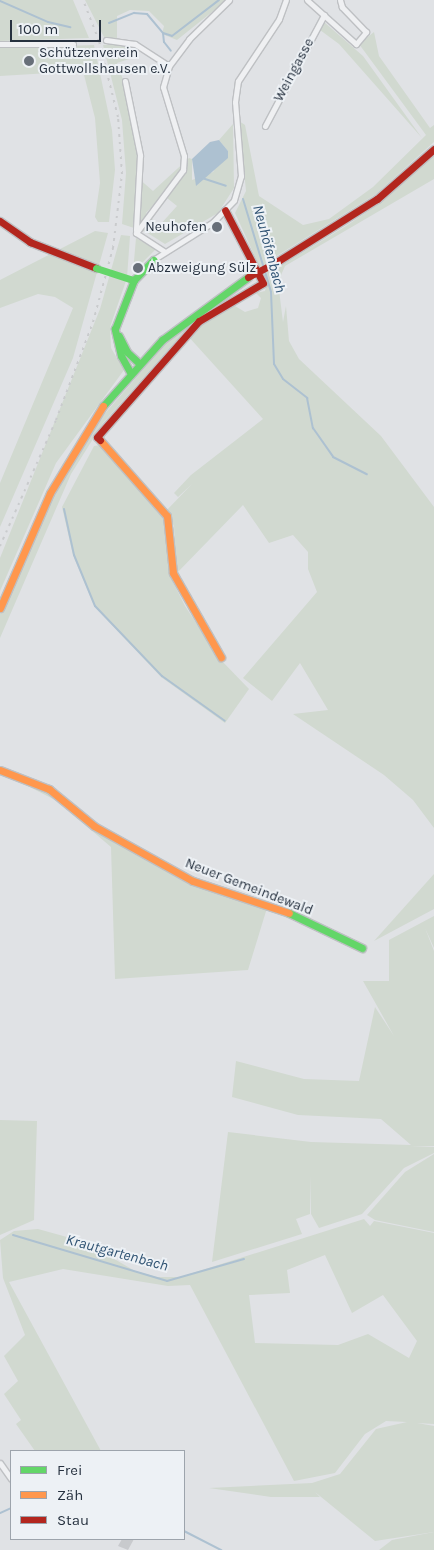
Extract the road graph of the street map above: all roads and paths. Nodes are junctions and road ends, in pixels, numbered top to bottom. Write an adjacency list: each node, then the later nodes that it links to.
1 (229, 0): 9 (street)
2 (286, 0): 13 (street)
3 (306, 0): 5 (street)
4 (340, 0): 5 (street)
5 (324, 15): 11 (street, Weingasse)
6 (106, 40): 9 (street)
7 (0, 44): 8 (street)
8 (73, 44)
9 (169, 66): 15 (street)
10 (125, 81): 15 (street)
11 (265, 126)
12 (434, 149): 20 (street, bridge)
13 (225, 210): 16 (street); 23 (street)
14 (0, 221): 18 (street, bridge)
15 (136, 233): 16 (street)
16 (164, 251): 17 (street)
17 (153, 260): 18 (street)
18 (134, 280): 19 (street)
19 (117, 321): 20 (street); 21 (street)
20 (139, 363): 21 (street)
21 (130, 372): 22 (street)
22 (0, 608)
23 (221, 657)
24 (0, 770): 25 (street, Neuer Gemeindewald)
25 (362, 948)
26 (0, 1462): 27 (street)
27 (10, 1477)

